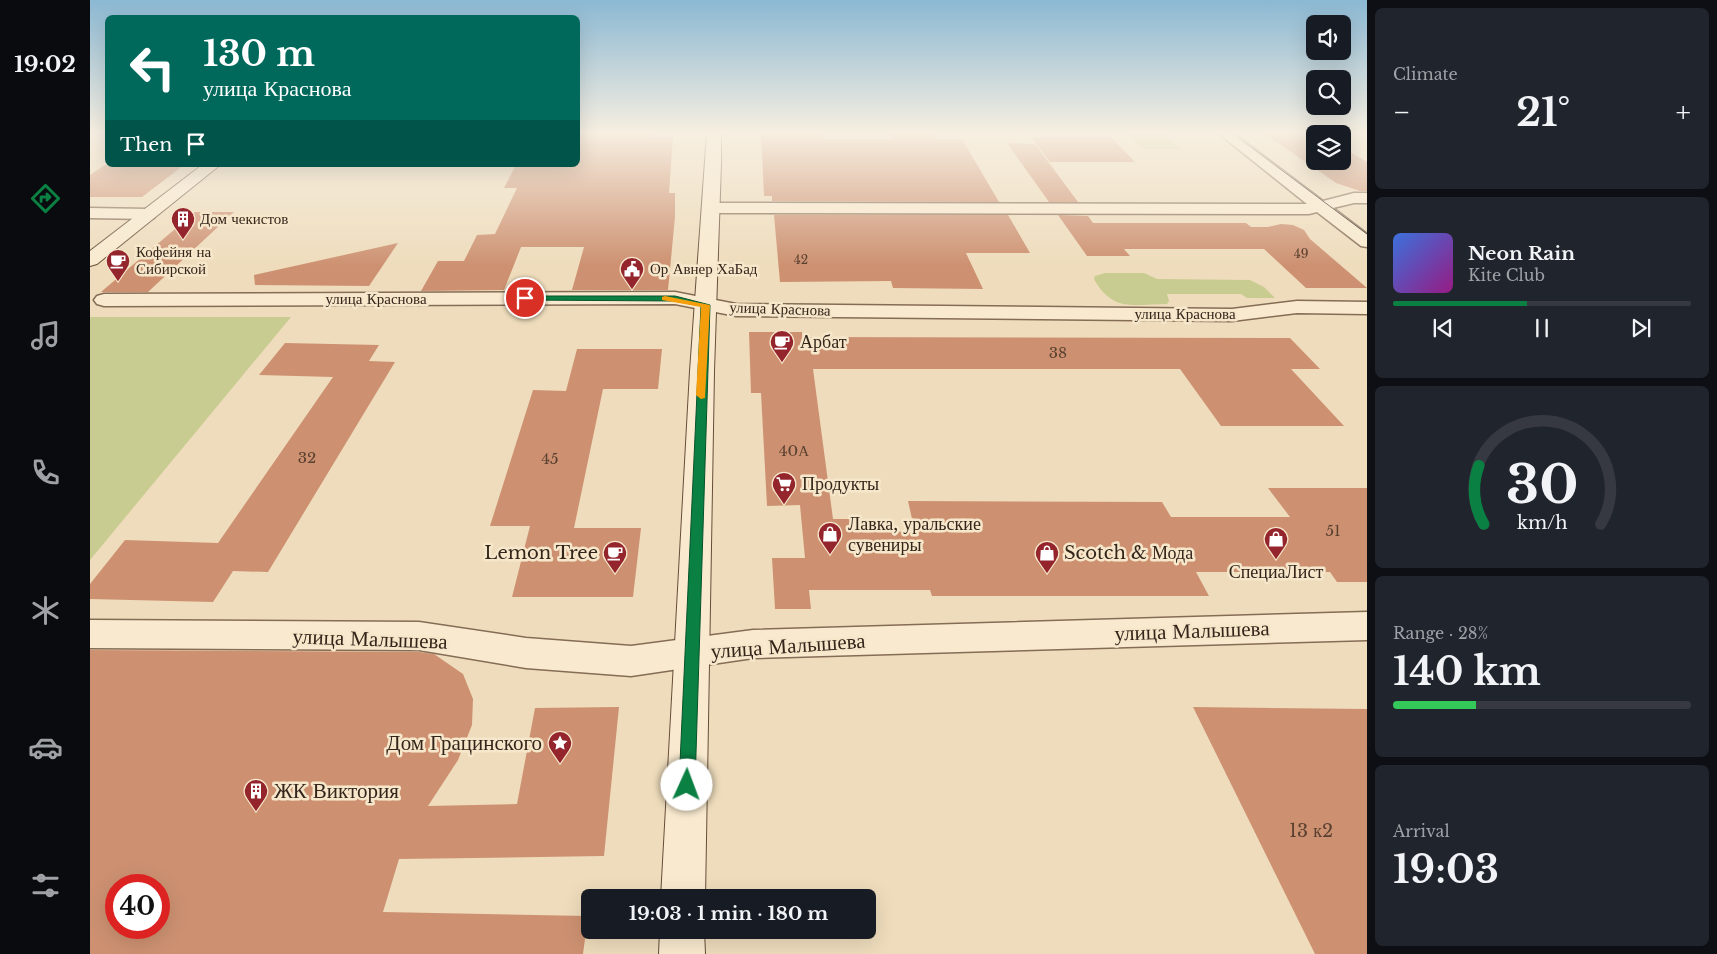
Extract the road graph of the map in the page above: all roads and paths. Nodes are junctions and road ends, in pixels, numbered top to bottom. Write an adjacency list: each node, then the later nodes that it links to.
1 (196, 178): 10 (street)
2 (714, 178): 8 (street)
3 (1283, 178): 7 (street)
4 (1326, 190): 6 (street)
5 (1367, 198): 6 (street)
6 (1341, 201): 7 (street); 11 (street)
7 (1320, 206): 8 (street); 12 (street)
8 (714, 208): 15 (street)
9 (90, 213): 10 (street)
10 (148, 214): 13 (street)
11 (1361, 215)
12 (1367, 242)
13 (90, 260)
14 (104, 300): 15 (street, улица Краснова)
15 (706, 305): 16 (street, улица Краснова); 19 (street)
16 (1367, 308)
17 (1367, 626): 19 (street, улица Малышева)
18 (90, 634): 19 (street, улица Малышева)
19 (691, 653): 20 (street)
20 (683, 889)
21 (682, 939): 22 (street)
22 (682, 954)

